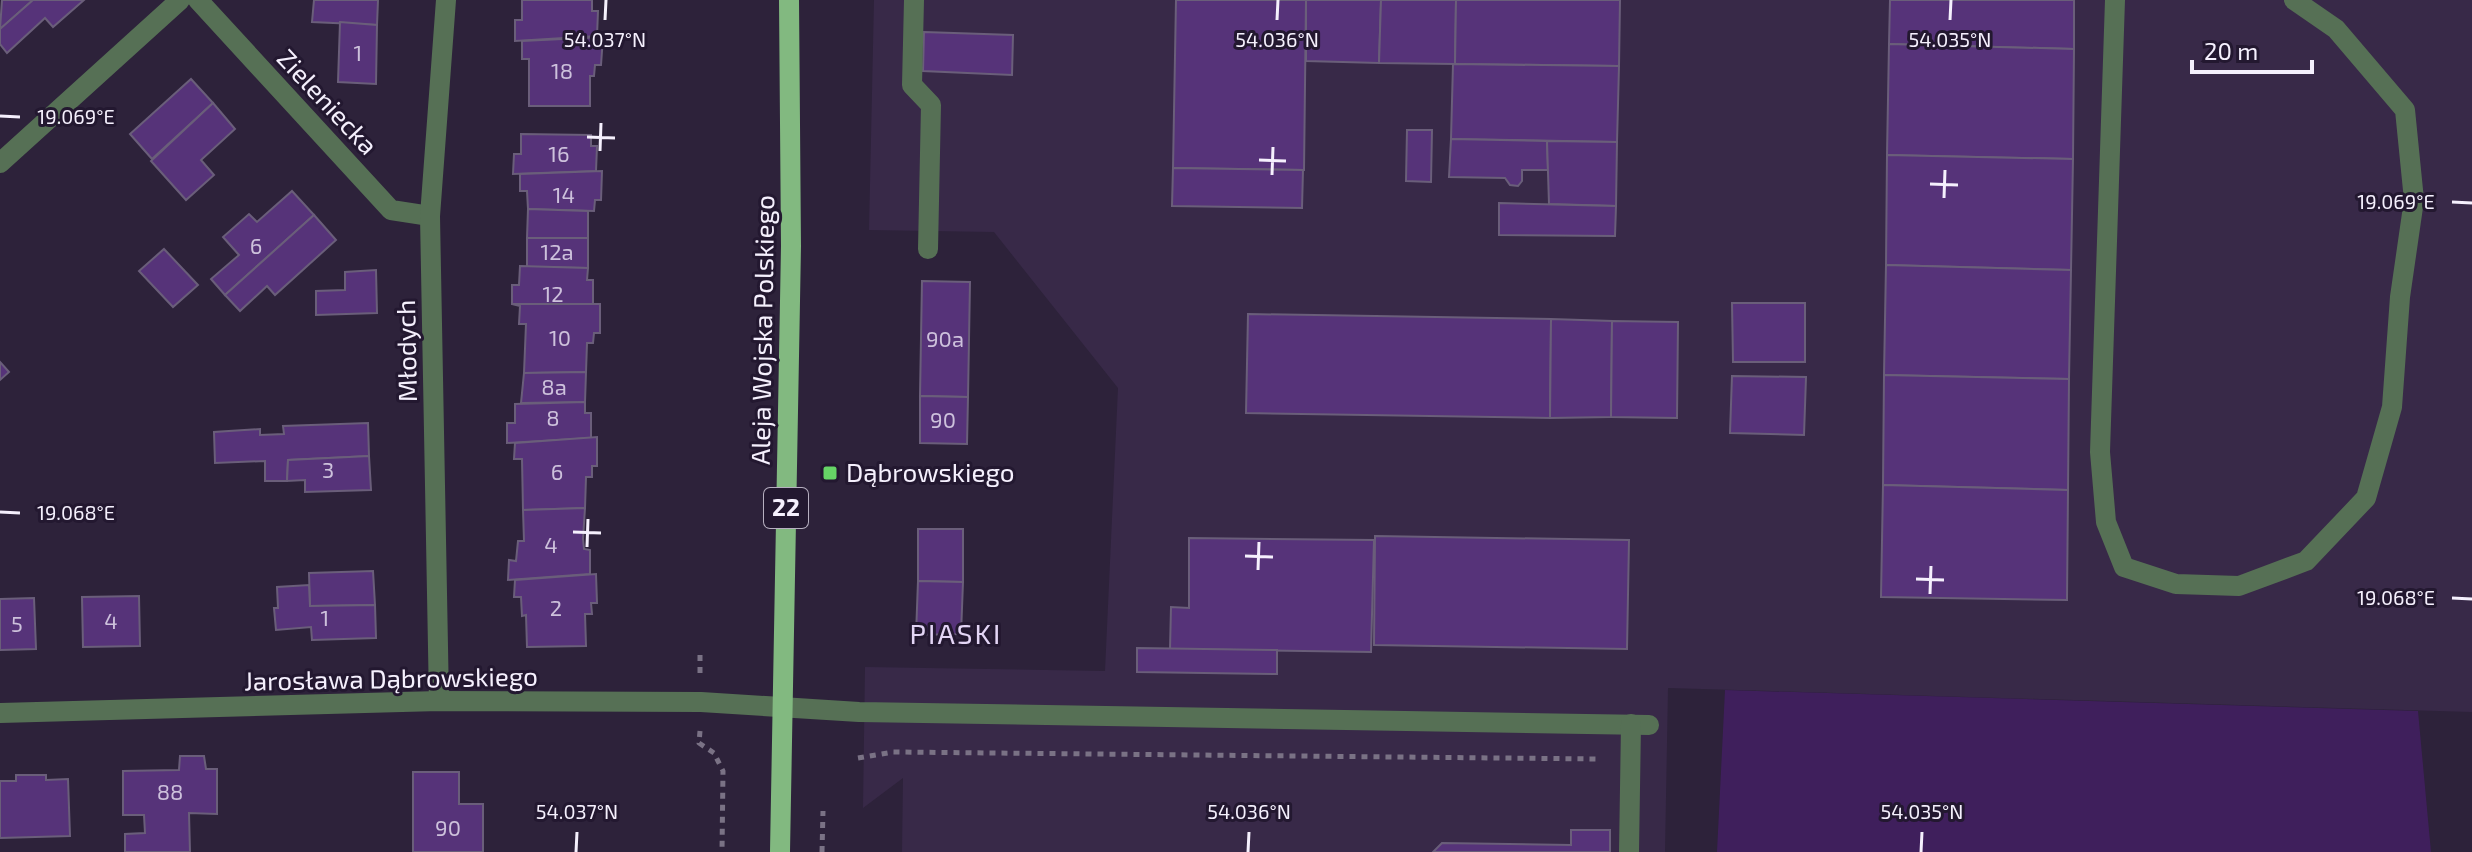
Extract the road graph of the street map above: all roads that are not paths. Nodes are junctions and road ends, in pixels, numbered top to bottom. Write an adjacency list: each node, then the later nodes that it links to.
1 (180, 0): 8 (street)
2 (198, 0): 9 (street, Zieleniecka)
3 (446, 0): 9 (street, Młodych)
4 (789, 0): 12 (main road, Aleja Wojska Polskiego / 22)
5 (914, 0): 10 (street)
6 (2115, 0): 7 (street)
7 (2294, 0)
8 (0, 163)
9 (430, 216): 11 (street, Młodych)
10 (928, 249)
11 (439, 701): 12 (street, Jarosława Dąbrowskiego); 13 (street, Jarosława Dąbrowskiego)
12 (782, 707): 14 (main road, Aleja Wojska Polskiego / 22); 15 (street, Jarosława Dąbrowskiego)
13 (0, 713)
14 (780, 852)
15 (1629, 852)

